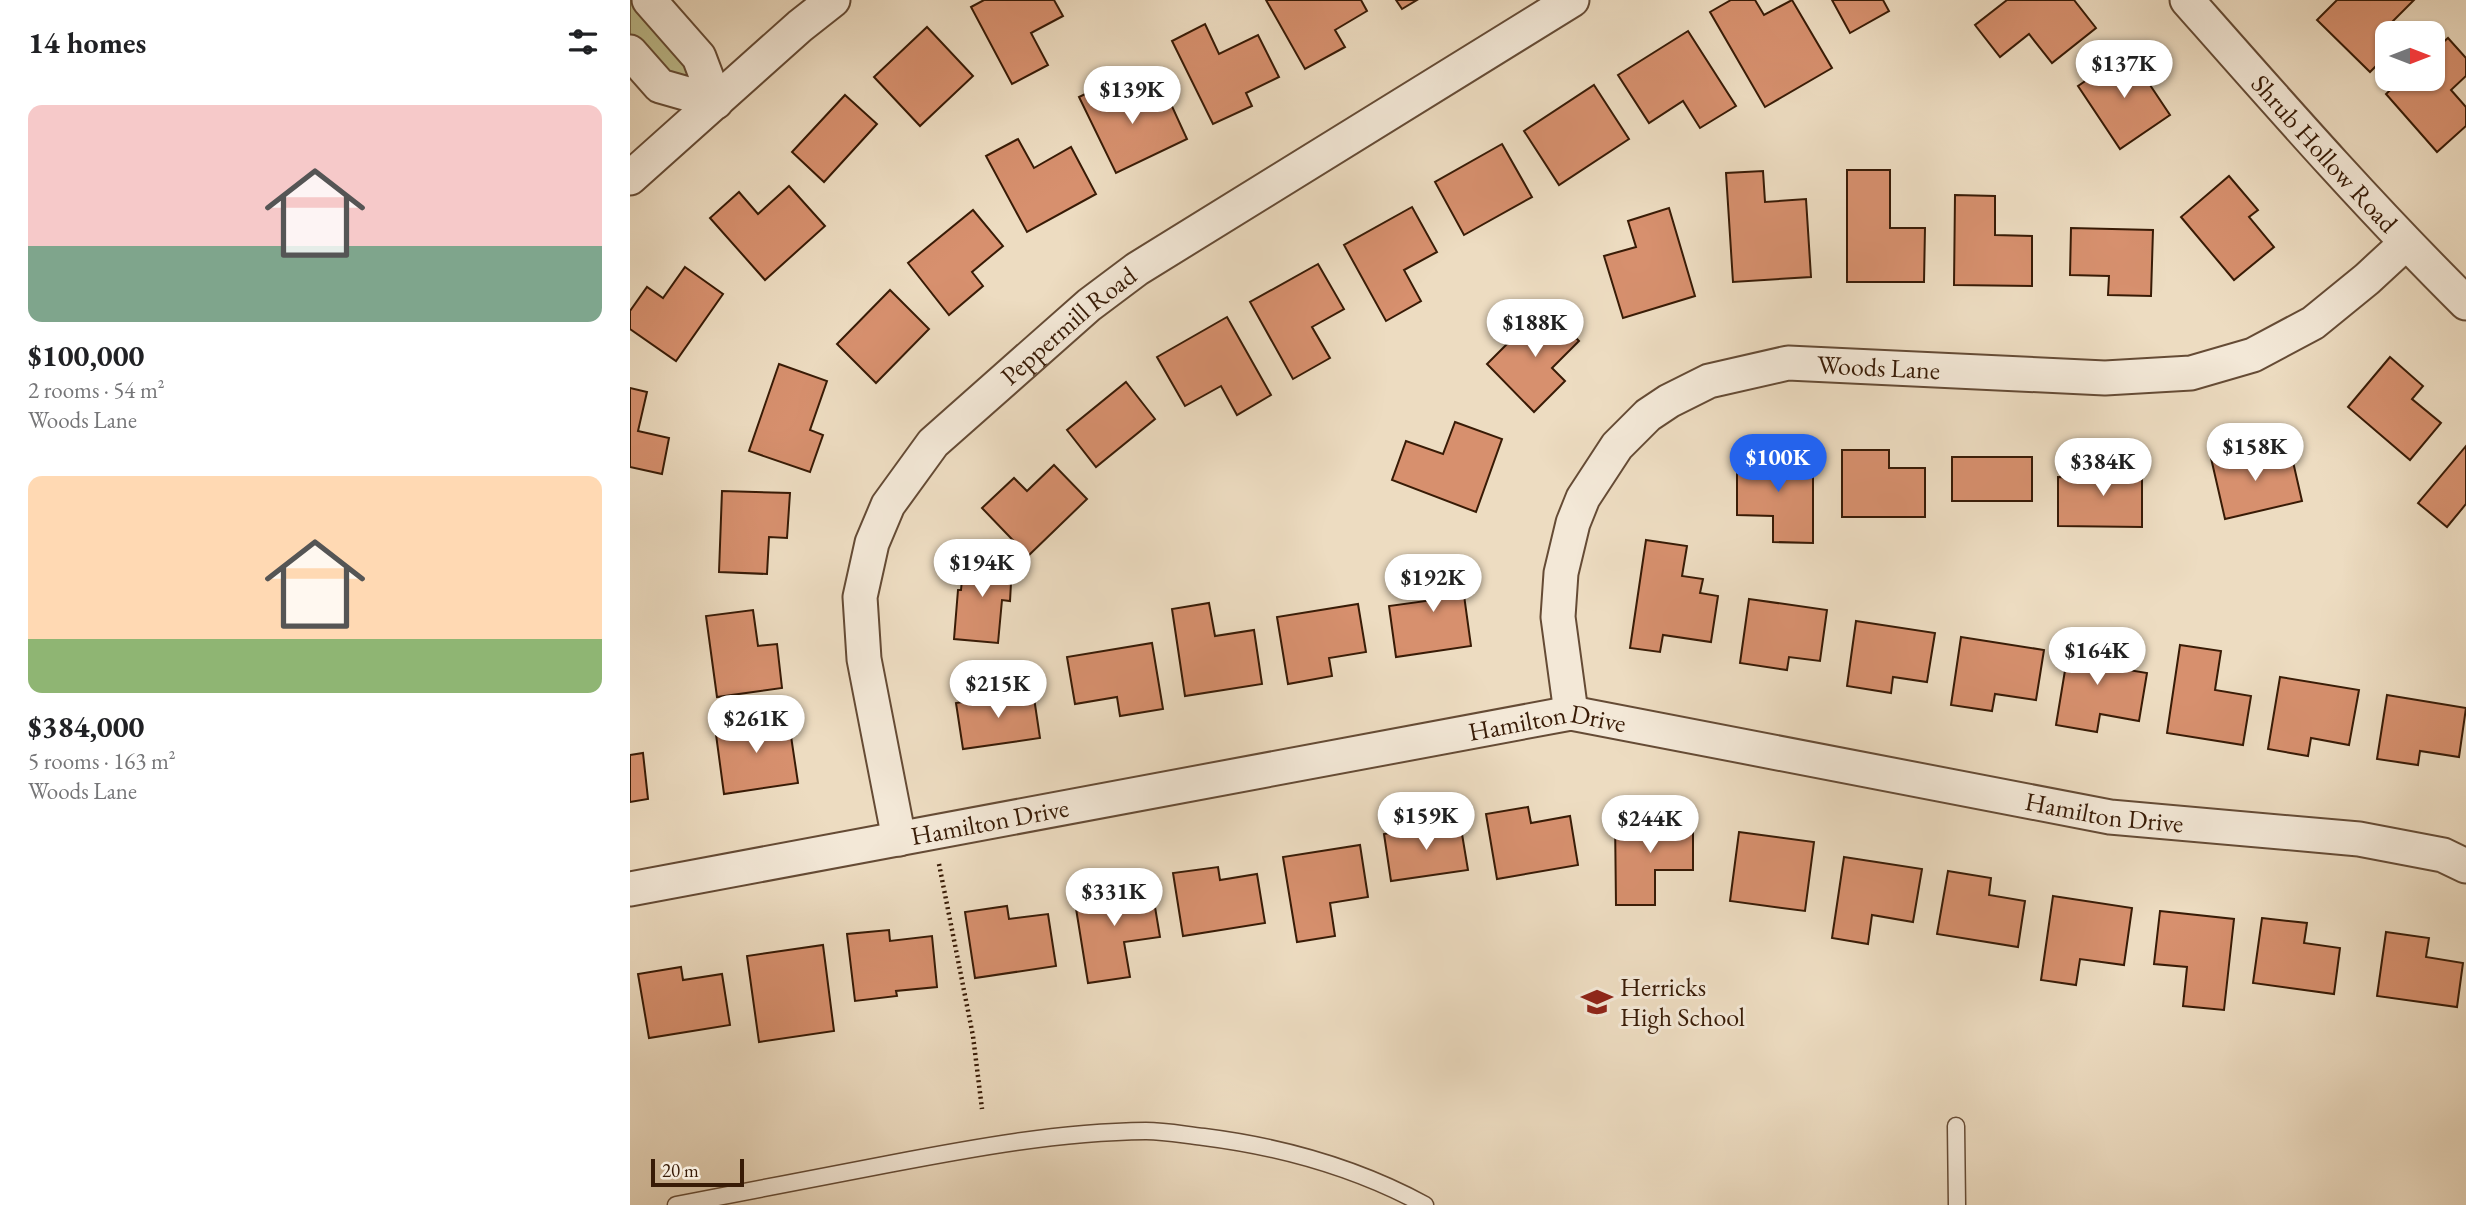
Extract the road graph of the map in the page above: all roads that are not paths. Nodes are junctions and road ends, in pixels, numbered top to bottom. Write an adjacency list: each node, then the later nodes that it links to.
1 (649, 0): 6 (street)
2 (833, 0): 6 (street)
3 (1572, 0): 11 (street, Peppermill Road)
4 (2186, 0): 8 (street, Shrub Hollow Road)
5 (630, 52): 6 (street)
6 (716, 102): 7 (street)
7 (630, 178)
8 (2406, 243): 9 (street, Shrub Hollow Road); 10 (street, Woods Lane)
9 (2466, 303)
10 (1571, 713): 11 (street, Hamilton Drive); 12 (street, Hamilton Drive)
11 (899, 839): 13 (street, Hamilton Drive)
12 (2466, 866)
13 (630, 889)
14 (1956, 1126): 17 (lane)
15 (676, 1205): 16 (lane)
16 (1425, 1205)
17 (1957, 1205)

